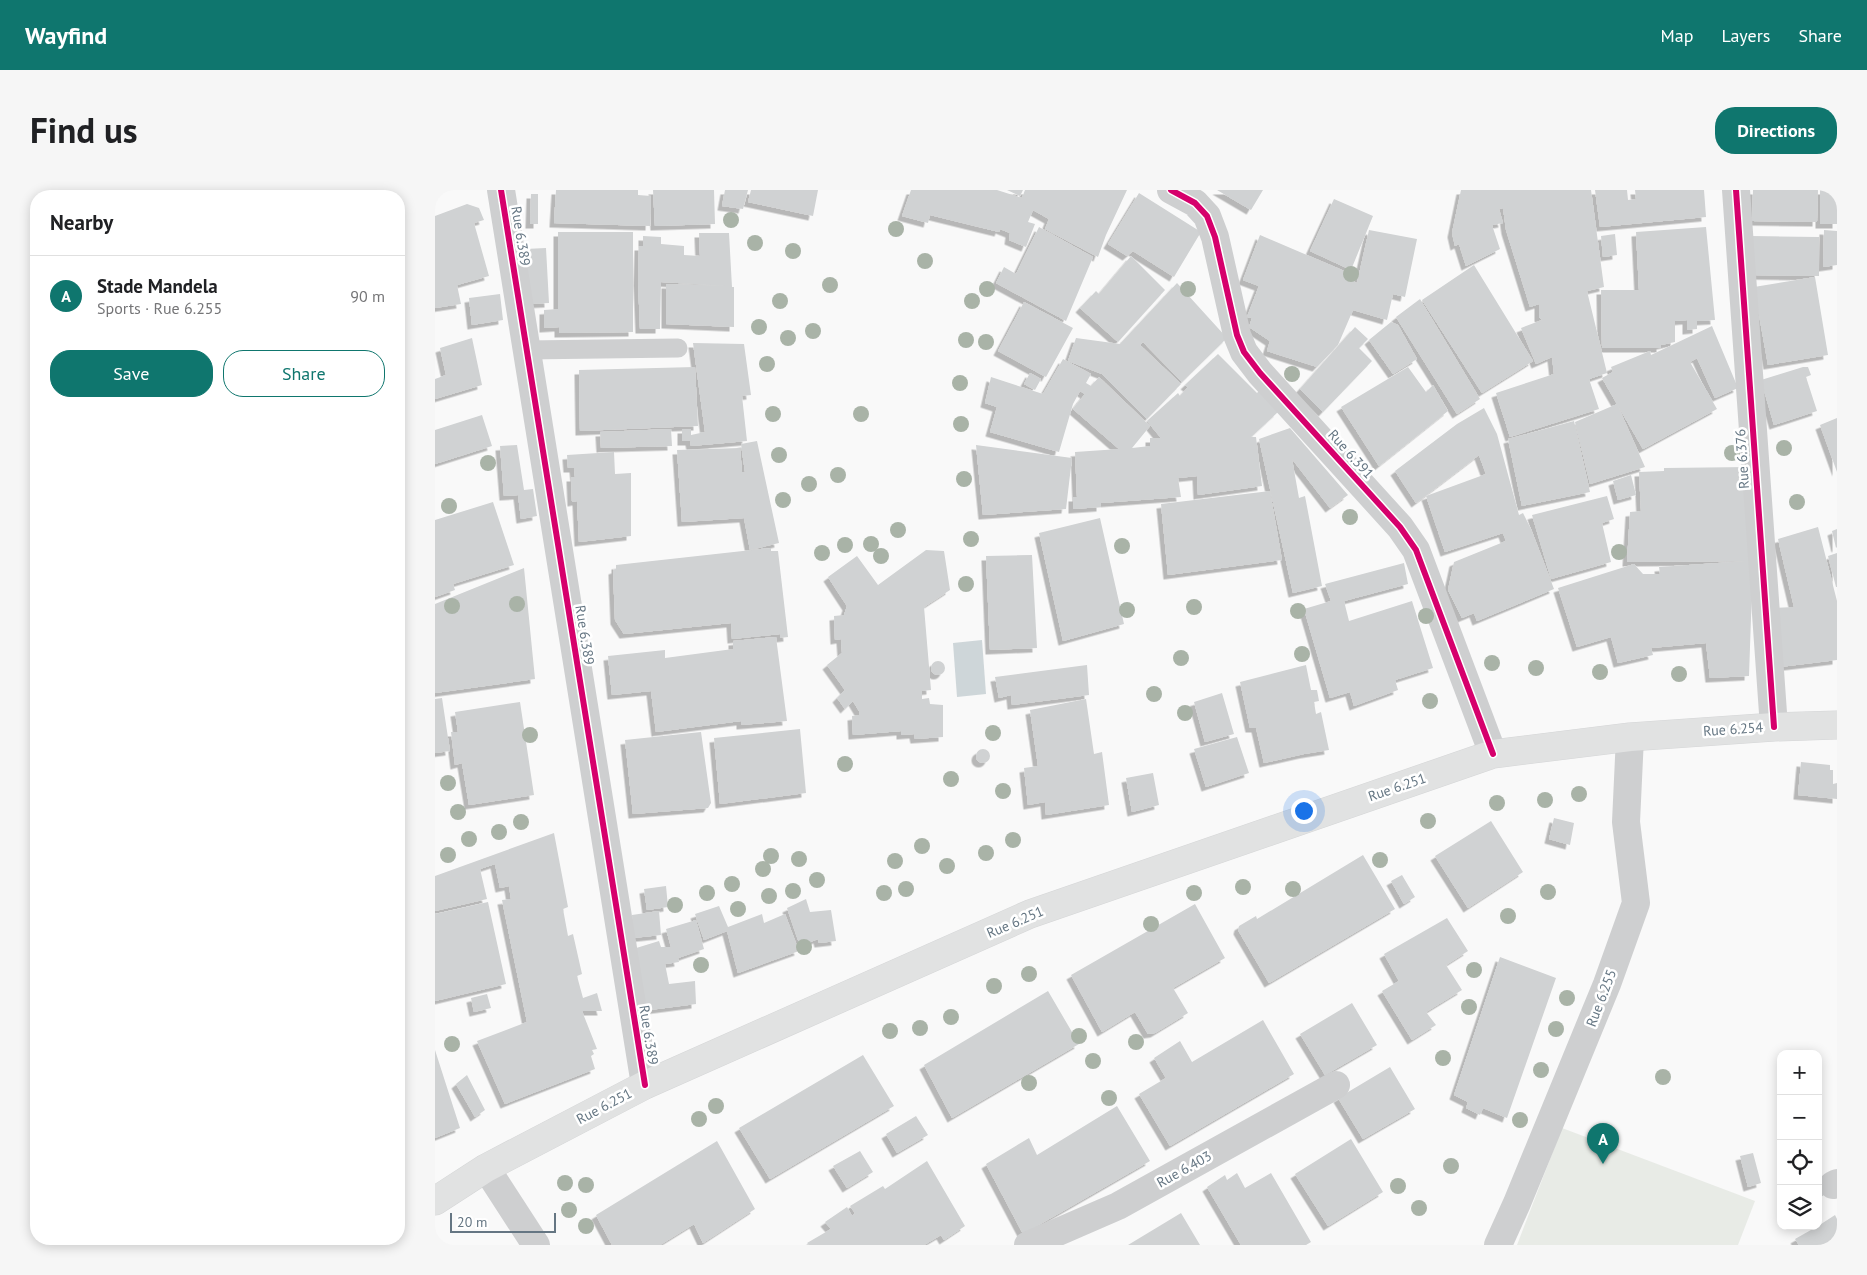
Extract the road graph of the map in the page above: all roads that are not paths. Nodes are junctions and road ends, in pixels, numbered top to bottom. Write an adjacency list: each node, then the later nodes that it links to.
1 (501, 190): 5 (street, Rue 6.389)
2 (1171, 190): 9 (street, Rue 6.391)
3 (1736, 190): 7 (street, Rue 6.376)
4 (678, 348): 5 (lane)
5 (526, 350): 10 (street, Rue 6.389)
6 (1837, 725): 7 (main road, Rue 6.254)
7 (1773, 726): 8 (main road, Rue 6.254)
8 (1630, 736): 9 (main road, Rue 6.251); 16 (street, Rue 6.255)
9 (1493, 754): 10 (main road, Rue 6.251)
10 (645, 1085): 12 (main road, Rue 6.251)
11 (1336, 1085): 15 (street, Rue 6.403)
12 (486, 1168): 13 (main road, Rue 6.251); 14 (street)
13 (435, 1201)
14 (536, 1245)
15 (1028, 1245)
16 (1498, 1245)

